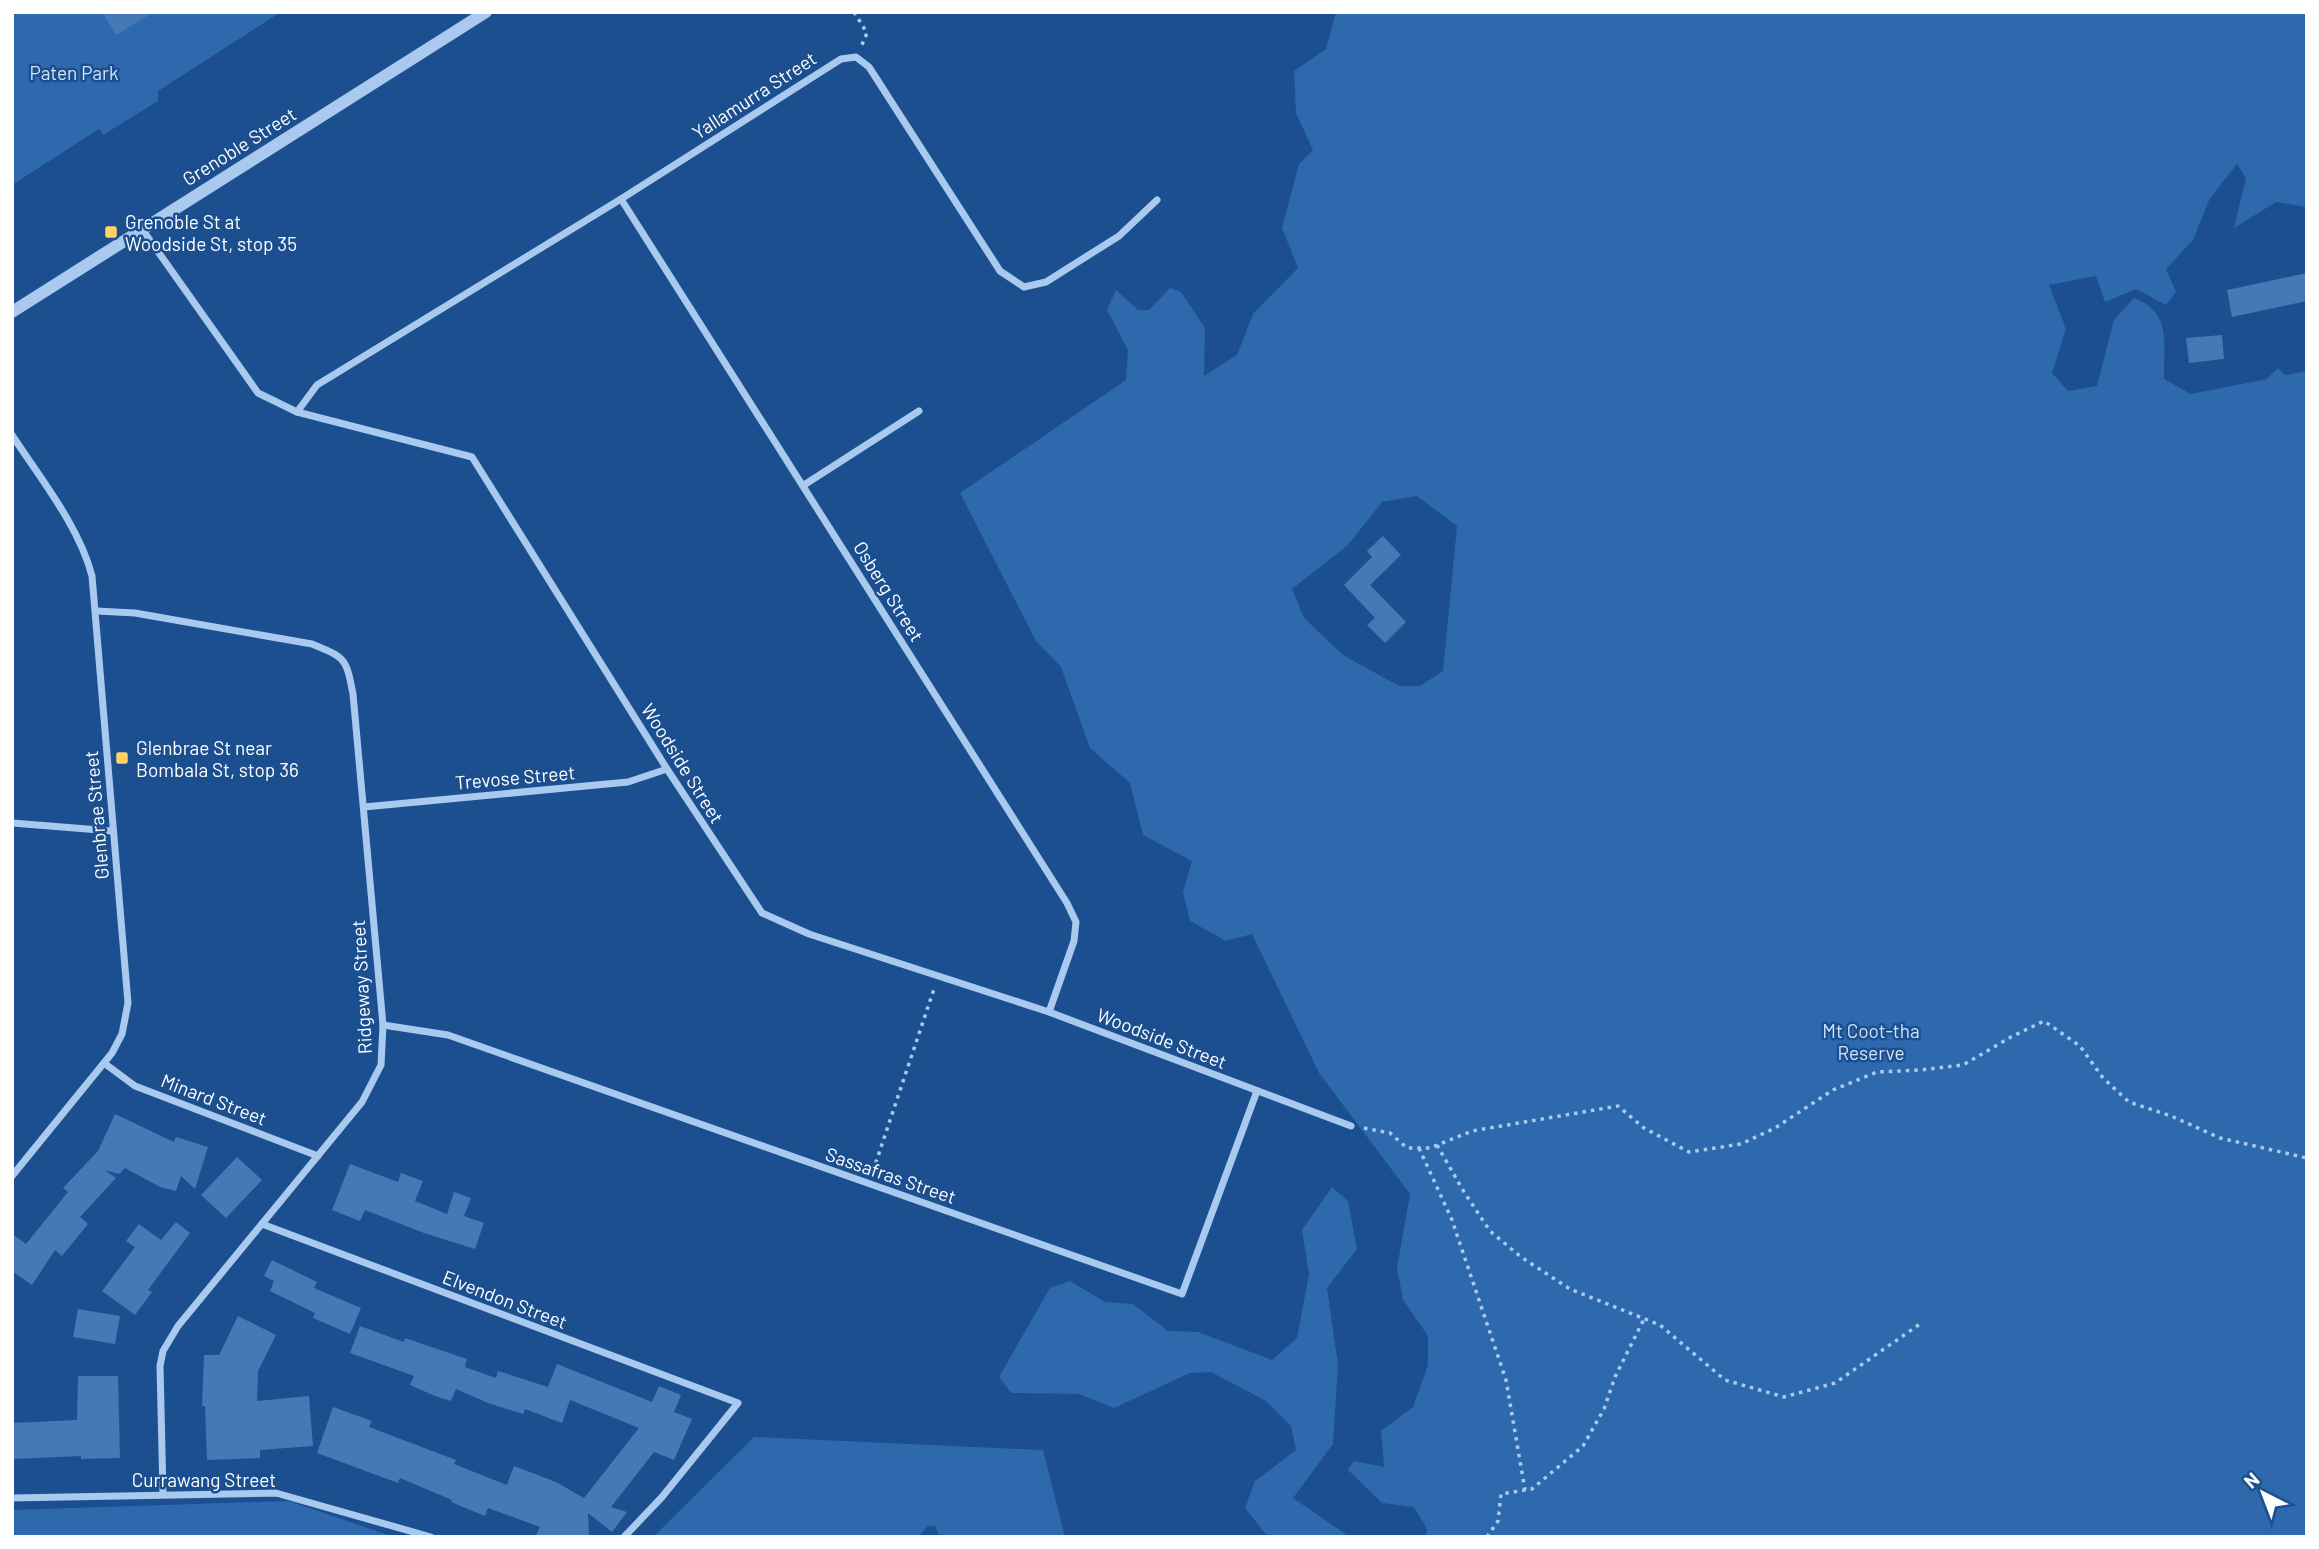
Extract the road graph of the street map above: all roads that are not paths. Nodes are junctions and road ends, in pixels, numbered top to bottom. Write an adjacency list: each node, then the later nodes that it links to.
1 (486, 12): 4 (street, Grenoble Street)
2 (621, 199): 3 (street, Yallamurra Street); 7 (street, Yallamurra Street); 9 (street, Osberg Street)
3 (1157, 201)
4 (142, 229): 5 (street, Grenoble Street); 7 (street, Woodside Street)
5 (12, 312)
6 (919, 411): 9 (street)
7 (297, 412): 11 (street, Woodside Street)
8 (12, 435): 10 (street, Glenbrae Street)
9 (804, 485): 15 (street, Osberg Street)
10 (96, 611): 12 (street, Ridgeway Street); 14 (street, Glenbrae Street)
11 (667, 769): 12 (street, Trevose Street); 15 (street, Woodside Street)
12 (364, 807): 16 (street, Ridgeway Street)
13 (12, 823): 14 (street)
14 (112, 831): 17 (street, Glenbrae Street)
15 (1049, 1012): 18 (street, Woodside Street)
16 (383, 1025): 18 (street, Sassafras Street); 20 (street, Ridgeway Street)
17 (104, 1063): 20 (street, Minard Street); 21 (street, Glenbrae Street)
18 (1257, 1091): 19 (street, Woodside Street)
19 (1351, 1126)
20 (318, 1156): 22 (street, Ridgeway Street)
21 (12, 1176)
22 (262, 1224): 23 (street, Ridgeway Street); 26 (street, Elvendon Street)
23 (163, 1494): 24 (street, Currawang Street); 25 (street, Currawang Street)
24 (12, 1498)
25 (431, 1537)
26 (624, 1537)

